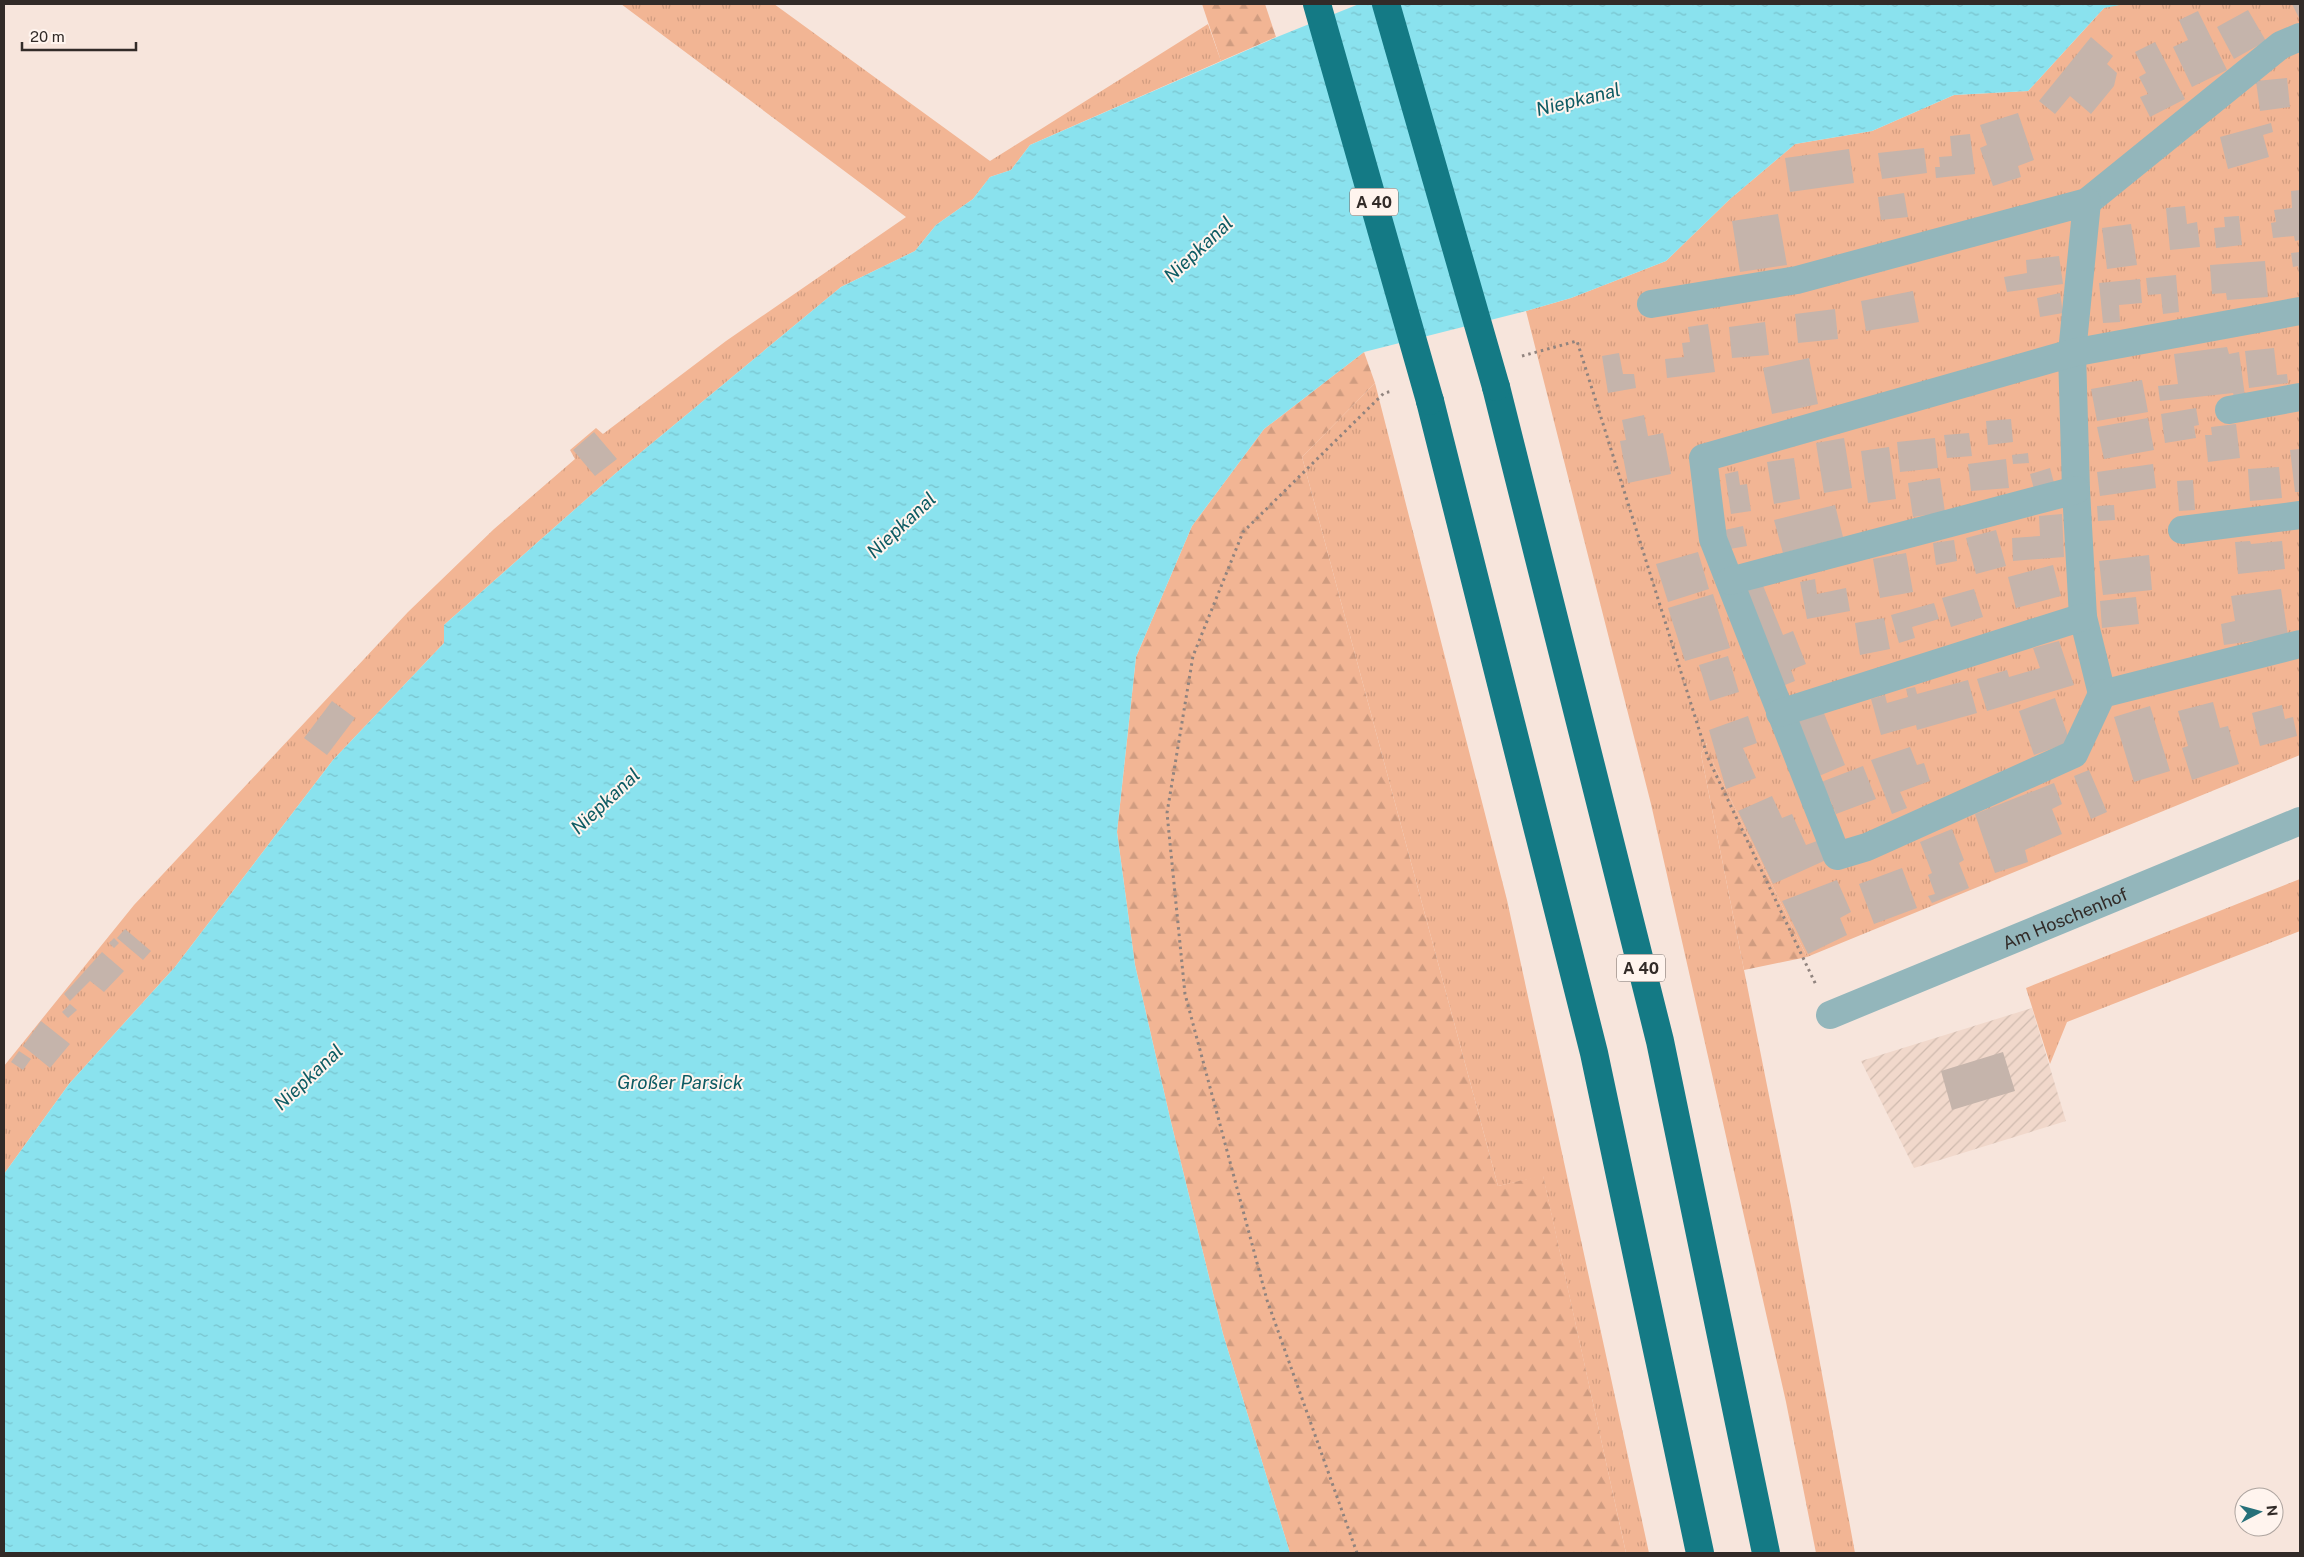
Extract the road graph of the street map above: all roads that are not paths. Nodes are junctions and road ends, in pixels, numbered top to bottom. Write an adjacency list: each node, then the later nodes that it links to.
1 (1317, 4): 20 (highway, A 40, bridge)
2 (1386, 4): 21 (highway, A 40, bridge)
3 (2300, 37): 4 (street)
4 (2087, 202): 5 (street); 7 (street)
5 (1651, 304)
6 (2300, 311): 7 (street)
7 (2072, 353): 10 (street); 13 (street)
8 (2300, 397): 9 (street)
9 (2229, 410)
10 (2076, 490): 13 (street); 14 (street)
11 (2300, 515): 12 (street)
12 (2182, 530)
13 (1730, 581): 17 (street)
14 (2083, 617): 16 (street); 17 (street)
15 (2300, 644): 16 (street)
16 (2102, 694): 17 (street)
17 (1780, 713)
18 (2300, 821): 19 (street, Am Hoschenhof)
19 (1830, 1015)
20 (1700, 1553)
21 (1766, 1553)

